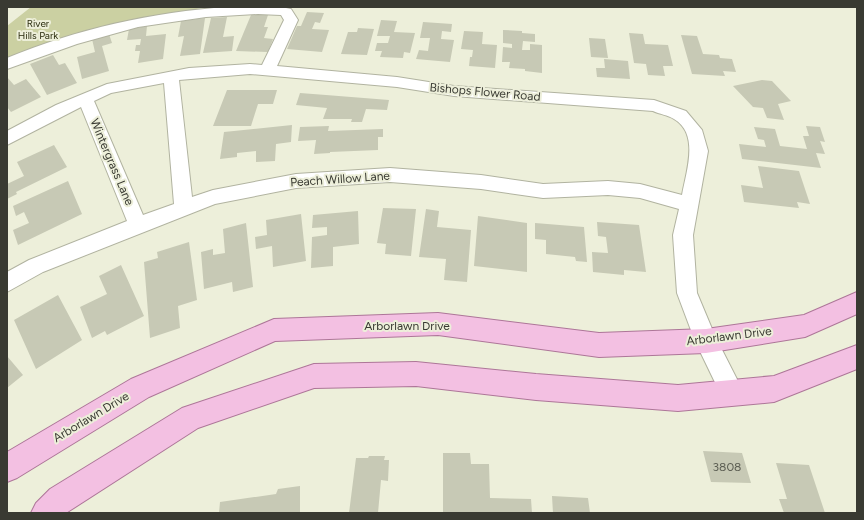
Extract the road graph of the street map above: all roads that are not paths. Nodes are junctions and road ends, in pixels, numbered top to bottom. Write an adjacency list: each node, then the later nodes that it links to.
1 (7, 64): 2 (street)
2 (267, 71): 3 (street, Bishops Flower Road); 6 (street, Bishops Flower Road)
3 (171, 77): 4 (street, Bishops Flower Road); 7 (street)
4 (86, 98): 5 (street, Bishops Flower Road); 8 (street, Wintergrass Lane)
5 (7, 139)
6 (689, 204): 7 (street, Peach Willow Lane); 11 (street, Bishops Flower Road)
7 (184, 208): 8 (street, Peach Willow Lane)
8 (138, 225): 9 (street, Peach Willow Lane)
9 (7, 283)
10 (857, 303): 11 (main road, Arborlawn Drive)
11 (706, 341): 13 (street, Bishops Flower Road); 14 (main road, Arborlawn Drive)
12 (857, 357): 13 (main road)
13 (732, 393): 15 (main road)
14 (7, 468)
15 (46, 513)

